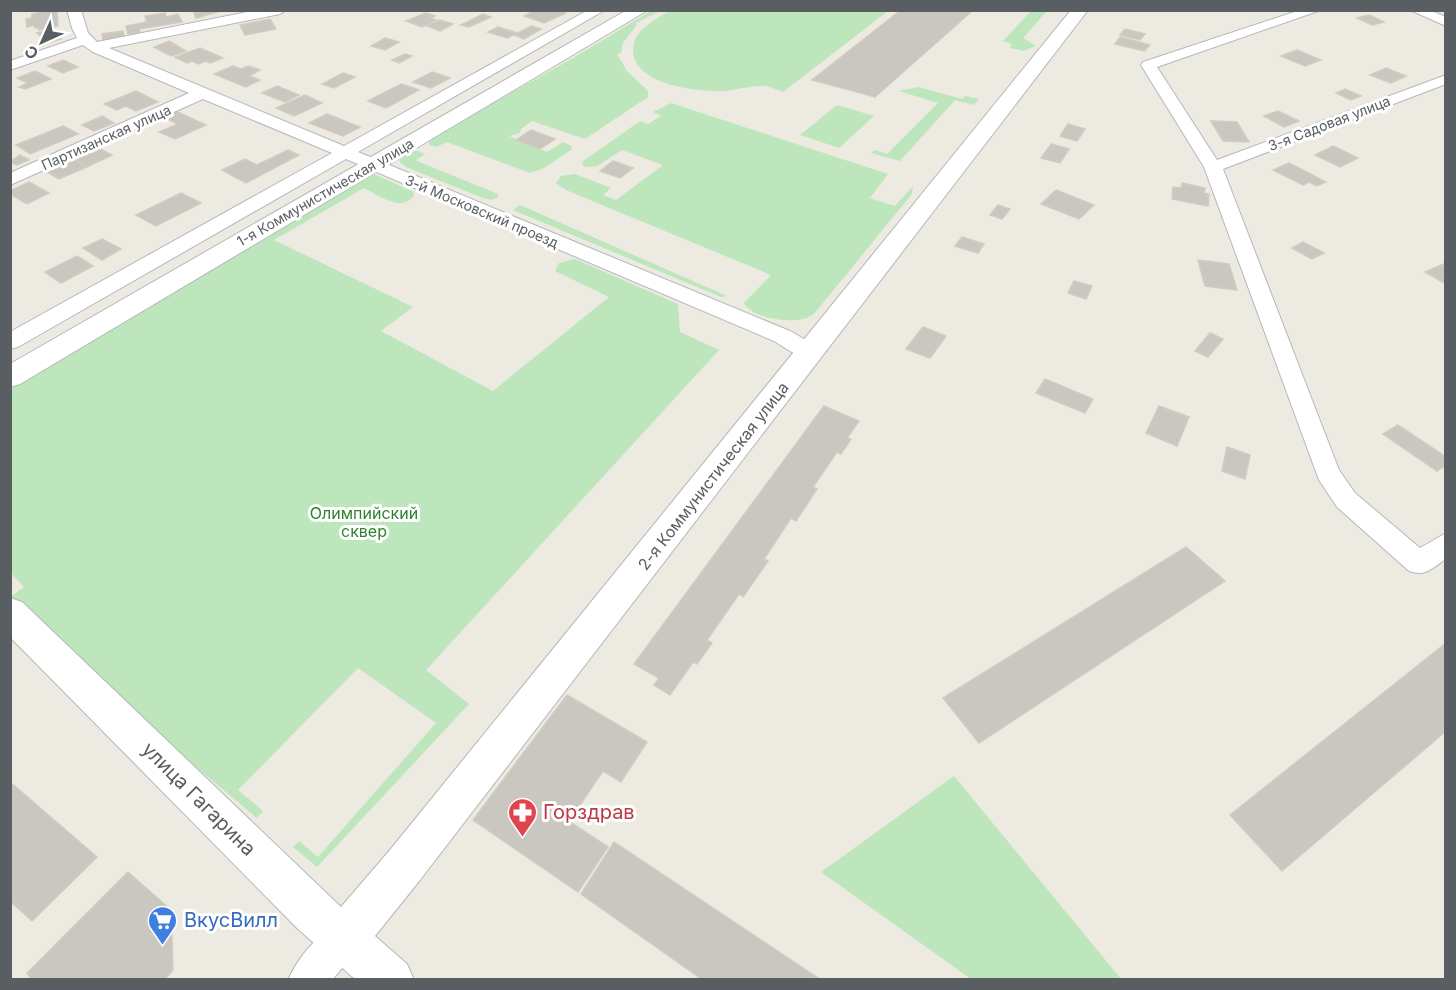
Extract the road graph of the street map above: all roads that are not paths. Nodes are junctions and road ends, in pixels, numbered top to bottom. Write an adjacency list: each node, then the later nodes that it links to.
1 (74, 10): 9 (street)
2 (280, 10): 9 (street)
3 (599, 10): 13 (street)
4 (640, 10): 14 (street, 1-я Коммунистическая улица)
5 (1080, 10): 18 (street, 2-я Коммунистическая улица)
6 (1315, 10): 15 (street)
7 (1416, 10): 8 (street)
8 (1446, 22)
9 (89, 43): 10 (street); 12 (street, 3-й Московский проезд)
10 (10, 66)
11 (1446, 79): 15 (street, 3-я Садовая улица)
12 (202, 93): 13 (street, 3-й Московский проезд); 16 (street, Партизанская улица)
13 (346, 154): 14 (street, 3-й Московский проезд); 17 (street)
14 (372, 165): 18 (street, 3-й Московский проезд); 19 (street, 1-я Коммунистическая улица)
15 (1213, 167): 20 (street)
16 (10, 180)
17 (10, 342)
18 (810, 352): 22 (street, 2-я Коммунистическая улица)
19 (10, 377)
20 (1446, 544)
21 (10, 613): 22 (street, улица Гагарина)
22 (343, 939): 23 (street); 24 (street, улица Гагарина)
23 (308, 980)
24 (391, 980)

